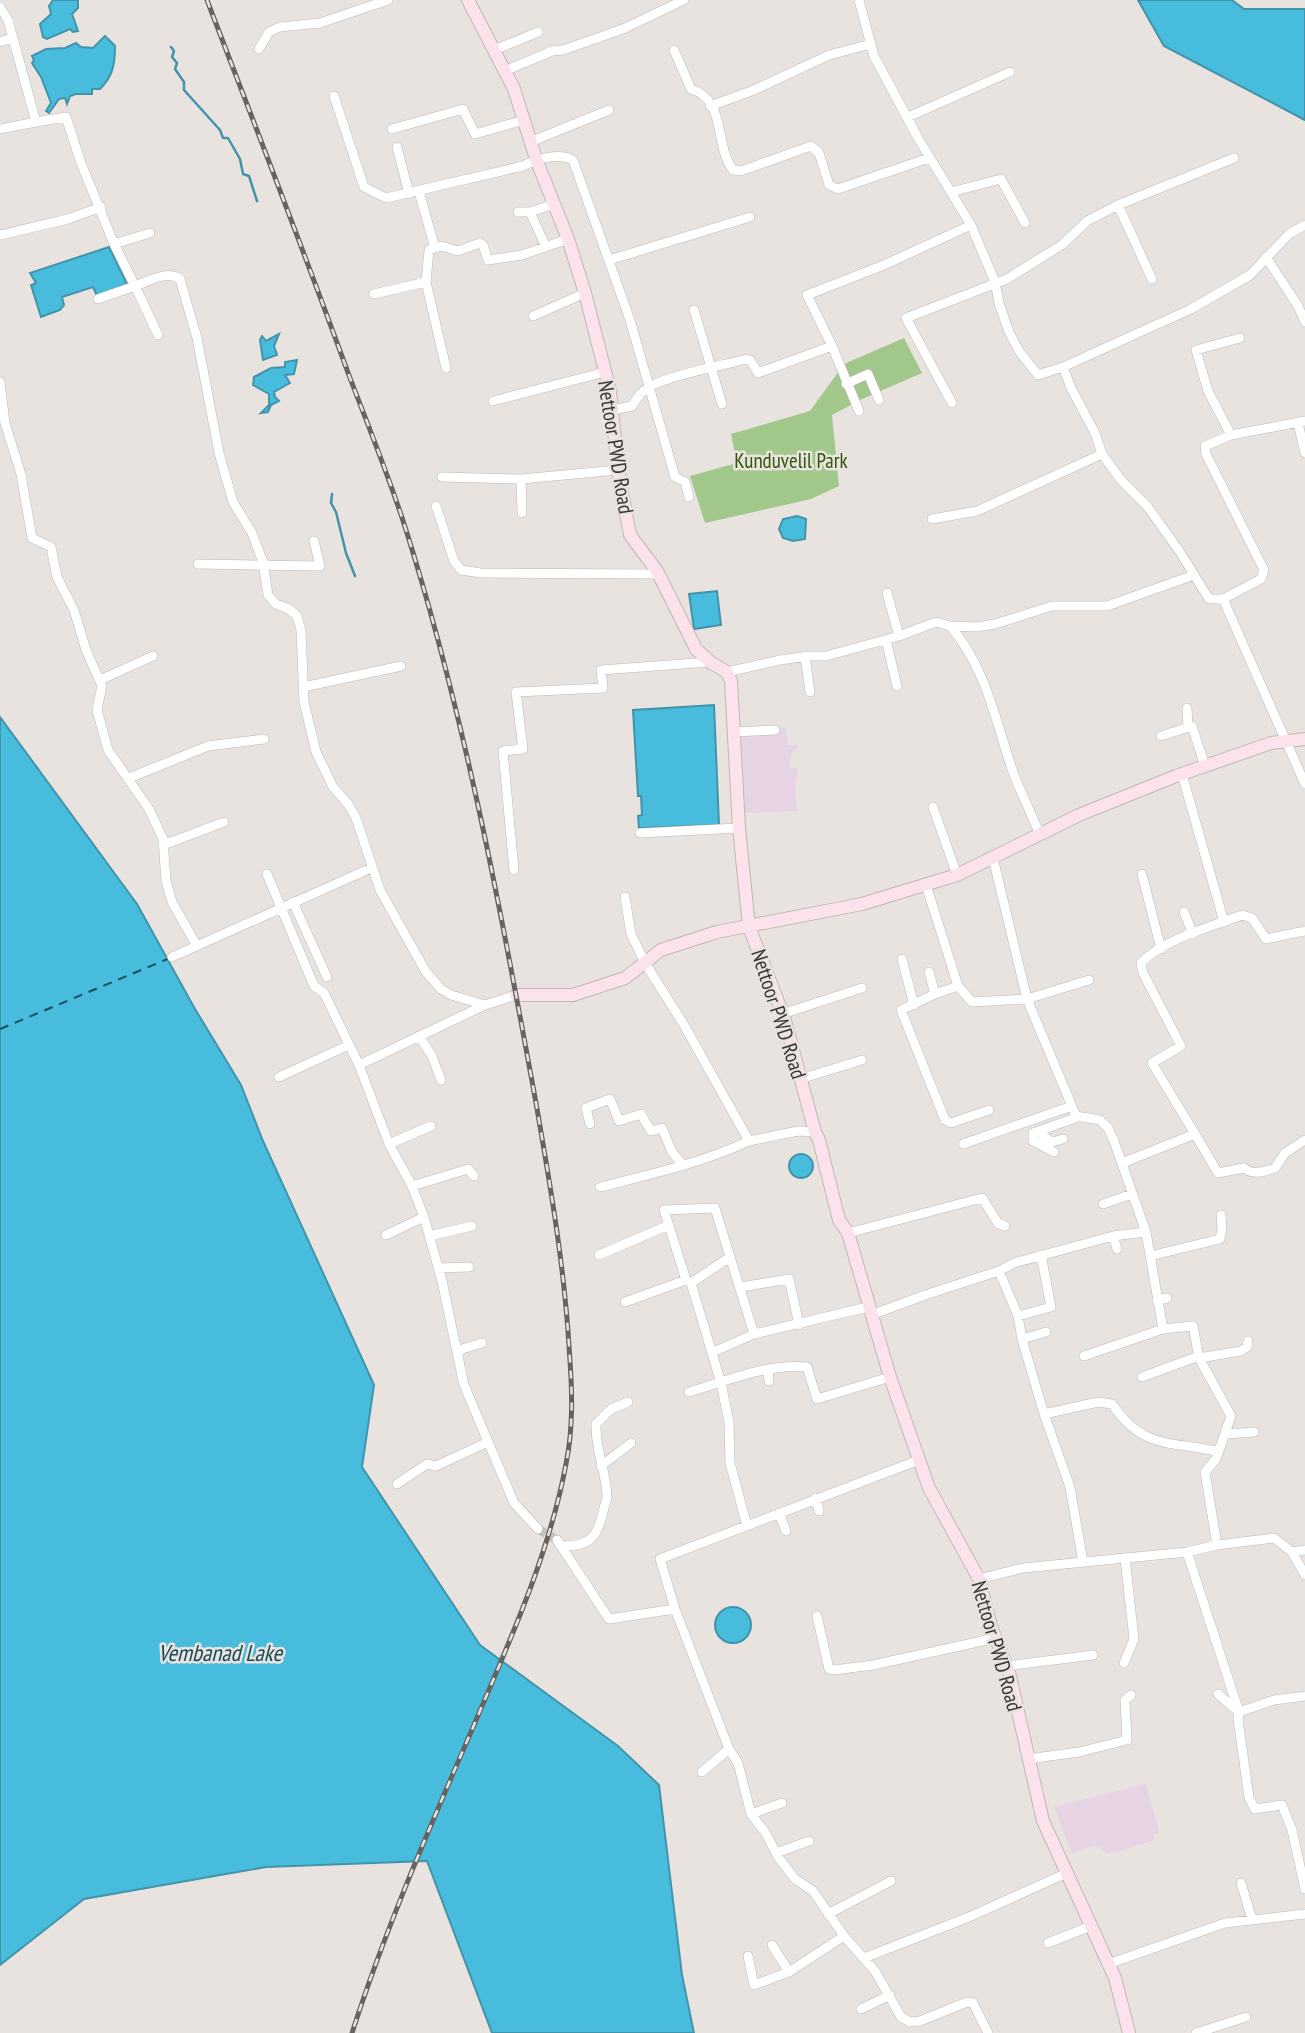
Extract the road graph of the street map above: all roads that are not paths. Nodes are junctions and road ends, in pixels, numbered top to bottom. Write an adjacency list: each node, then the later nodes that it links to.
1 (388, 0): 5 (street)
2 (468, 0): 12 (street, Nettoor PWD Road)
3 (684, 0): 14 (street)
4 (859, 0): 10 (street)
5 (365, 4): 11 (street)
6 (0, 7): 8 (street)
7 (538, 32): 12 (street)
8 (12, 38): 9 (street); 21 (street)
9 (0, 42)
10 (871, 44): 17 (street); 19 (street)
11 (259, 49)
12 (494, 50): 14 (street, Nettoor PWD Road)
13 (674, 50): 17 (street)
14 (505, 71): 20 (street, Nettoor PWD Road)
15 (1010, 72): 19 (street)
16 (334, 96): 30 (street)
17 (710, 106): 26 (street)
18 (609, 110): 24 (street)
19 (908, 117): 26 (street)
20 (524, 120): 23 (street); 24 (street, Nettoor PWD Road)
21 (36, 122): 22 (street); 33 (street)
22 (0, 129)
23 (392, 129)
24 (530, 142): 28 (street, Nettoor PWD Road)
25 (397, 147): 30 (street)
26 (929, 158): 29 (street)
27 (1234, 158): 32 (street)
28 (536, 159): 30 (street); 31 (street, Nettoor PWD Road); 47 (street)
29 (951, 192): 37 (street); 38 (street)
30 (414, 193): 45 (street)
31 (554, 204): 35 (street); 42 (street, Nettoor PWD Road)
32 (1118, 205): 48 (street); 50 (street)
33 (101, 207): 41 (street); 43 (street)
34 (518, 212): 35 (street)
35 (530, 212): 44 (street)
36 (750, 217): 47 (street)
37 (1025, 223)
38 (971, 225): 50 (street); 60 (street)
39 (1305, 225): 46 (street)
40 (150, 233): 43 (street)
41 (0, 235)
42 (568, 239): 44 (street); 52 (street, Nettoor PWD Road)
43 (114, 244): 51 (street)
44 (546, 247): 45 (street)
45 (435, 248): 49 (street)
46 (1266, 257): 57 (street); 61 (street)
47 (609, 260): 67 (street)
48 (1152, 279)
49 (426, 282): 53 (street); 62 (street)
50 (995, 282): 61 (street); 70 (street)
51 (135, 286): 54 (street); 58 (street); 87 (street)
52 (585, 293): 56 (street); 64 (street, Nettoor PWD Road)
53 (374, 294)
54 (98, 299)
55 (694, 310): 63 (street)
56 (533, 316)
57 (1305, 322)
58 (158, 335)
59 (1240, 338): 75 (street)
60 (832, 346): 63 (street); 66 (street)
61 (1063, 367): 77 (street)
62 (446, 368)
63 (712, 368): 67 (street); 71 (street)
64 (605, 372): 69 (street); 72 (street, Nettoor PWD Road)
65 (0, 382): 100 (street)
66 (846, 384): 68 (street); 73 (street)
67 (649, 387): 72 (street); 81 (street)
68 (879, 400)
69 (493, 401)
70 (951, 403)
71 (722, 404)
72 (612, 410): 78 (street, Nettoor PWD Road)
73 (859, 411)
74 (1302, 422): 75 (street); 76 (street)
75 (1231, 435): 91 (street)
76 (1305, 453)
77 (1102, 454): 84 (street); 89 (street)
78 (618, 470): 80 (street); 88 (street, Nettoor PWD Road)
79 (442, 477): 80 (street)
80 (521, 479): 83 (street)
81 (689, 497)
82 (436, 506): 88 (street)
83 (522, 513)
84 (932, 519)
85 (314, 541): 87 (street)
86 (198, 564): 87 (street)
87 (263, 565): 102 (street)
88 (658, 574): 97 (street, Nettoor PWD Road)
89 (1194, 575): 91 (street); 92 (street)
90 (887, 593): 93 (street)
91 (1223, 599): 111 (street)
92 (950, 626): 93 (street); 120 (street)
93 (899, 636): 94 (street)
94 (886, 640): 96 (street); 101 (street)
95 (153, 656): 100 (street)
96 (805, 656): 99 (street); 103 (street)
97 (710, 662): 99 (street, Nettoor PWD Road); 124 (street)
98 (401, 666): 102 (street)
99 (727, 672): 107 (street, Nettoor PWD Road)
100 (100, 680): 114 (street)
101 (897, 686)
102 (303, 687): 123 (street)
103 (810, 692)
104 (1187, 708): 105 (street)
105 (1188, 727): 108 (street); 112 (street)
106 (775, 730): 107 (street)
107 (734, 732): 118 (street, Nettoor PWD Road)
108 (1161, 736)
109 (264, 739): 114 (street)
110 (1305, 739): 111 (street)
111 (1286, 741): 112 (street); 115 (street)
112 (1205, 766): 113 (street)
113 (1182, 774): 120 (street); 133 (street)
114 (129, 778): 121 (street)
115 (1305, 784)
116 (933, 807): 127 (street)
117 (224, 822): 121 (street)
118 (739, 828): 119 (street); 134 (street, Nettoor PWD Road)
119 (640, 833)
120 (1040, 835): 122 (street)
121 (163, 845): 137 (street)
122 (993, 858): 127 (street); 149 (street)
123 (371, 868): 130 (street); 150 (street)
124 (514, 870)
125 (267, 874): 131 (street)
126 (1142, 874): 138 (street)
127 (957, 875): 128 (street)
128 (926, 885): 134 (street); 145 (street)
129 (625, 897): 141 (street)
130 (293, 902): 131 (street); 143 (street)
131 (281, 907): 137 (street); 154 (street)
132 (1184, 912): 136 (street)
133 (1224, 922): 135 (street); 136 (street)
134 (749, 927): 141 (street); 152 (street, Nettoor PWD Road)
135 (1305, 931)
136 (1193, 934): 138 (street)
137 (197, 946): 139 (street)
138 (1161, 949): 167 (street)
139 (172, 957)
140 (902, 959): 151 (street)
141 (645, 963): 148 (street); 170 (street)
142 (929, 972): 147 (street)
143 (327, 977)
144 (1089, 980): 149 (street)
145 (958, 986): 147 (street); 149 (street)
146 (862, 988): 152 (street)
147 (935, 994): 151 (street)
148 (516, 995): 150 (street)
149 (1027, 999): 160 (street)
150 (485, 1005): 153 (street)
151 (914, 1005): 161 (street)
152 (782, 1014): 158 (street, Nettoor PWD Road)
153 (419, 1036): 156 (street); 159 (street)
154 (349, 1045): 156 (street); 157 (street)
155 (862, 1060): 158 (street)
156 (359, 1065): 171 (street)
157 (279, 1077)
158 (800, 1079): 165 (street, Nettoor PWD Road)
159 (441, 1080)
160 (1073, 1106): 162 (street); 172 (street)
161 (989, 1110)
162 (1078, 1117): 166 (street); 174 (street)
163 (590, 1124): 175 (street)
164 (431, 1126): 171 (street)
165 (815, 1132): 170 (street); 187 (street, Nettoor PWD Road)
166 (1037, 1132): 168 (street); 173 (street)
167 (1195, 1133): 169 (street); 174 (street)
168 (1063, 1139)
169 (1305, 1140)
170 (749, 1141): 175 (street)
171 (389, 1143): 177 (street)
172 (963, 1144)
173 (1054, 1152)
174 (1122, 1163): 179 (street)
175 (683, 1165): 178 (street)
176 (474, 1176): 177 (street)
177 (412, 1186): 182 (street)
178 (600, 1186)
179 (1132, 1194): 180 (street); 186 (street)
180 (1103, 1204)
181 (1221, 1215): 194 (street)
182 (424, 1217): 188 (street); 189 (street)
183 (668, 1225): 192 (street); 195 (street); 199 (street)
184 (472, 1226): 189 (street)
185 (1005, 1226): 187 (street)
186 (1146, 1232): 190 (street); 194 (street)
187 (848, 1233): 204 (street, Nettoor PWD Road)
188 (386, 1235)
189 (429, 1236): 197 (street)
190 (1113, 1236): 191 (street); 193 (street)
191 (1117, 1249)
192 (599, 1255)
193 (1041, 1255): 198 (street); 205 (street)
194 (1150, 1256): 202 (street)
195 (730, 1257): 199 (street); 200 (street)
196 (469, 1267): 197 (street)
197 (438, 1268): 214 (street)
198 (999, 1271): 204 (street); 205 (street)
199 (688, 1282): 203 (street); 213 (street)
200 (741, 1287): 206 (street); 209 (street)
201 (1167, 1298): 202 (street)
202 (1157, 1300): 207 (street)
203 (625, 1302)
204 (869, 1311): 206 (street); 218 (street, Nettoor PWD Road)
205 (1018, 1316): 210 (street)
206 (799, 1325): 209 (street)
207 (1163, 1329): 215 (street); 216 (street)
208 (1046, 1332): 210 (street)
209 (754, 1334): 213 (street)
210 (1022, 1339): 224 (street)
211 (1248, 1341): 216 (street)
212 (482, 1343): 214 (street)
213 (713, 1352): 221 (street)
214 (457, 1354): 227 (street)
215 (1084, 1356)
216 (1199, 1357): 219 (street); 226 (street)
217 (768, 1369): 218 (street); 220 (street); 221 (street)
218 (890, 1377): 230 (street, Nettoor PWD Road)
219 (1142, 1377)
220 (769, 1381)
221 (721, 1383): 222 (street); 237 (street)
222 (689, 1392)
223 (628, 1402): 231 (street)
224 (1044, 1414): 229 (street); 246 (street)
225 (1254, 1432): 226 (street)
226 (1226, 1434): 229 (street)
227 (488, 1442): 232 (street); 238 (street)
228 (631, 1443): 231 (street)
229 (1219, 1452): 241 (street)
230 (919, 1460): 233 (street); 248 (street, Nettoor PWD Road)
231 (601, 1466): 249 (street)
232 (397, 1484)
233 (816, 1498): 234 (street); 235 (street)
234 (819, 1511)
235 (779, 1513): 237 (street); 239 (street)
236 (717, 1523): 240 (street)
237 (747, 1526): 240 (street)
238 (538, 1528)
239 (786, 1531)
240 (722, 1534): 249 (street)
241 (1217, 1545): 243 (street); 244 (street)
242 (1305, 1550): 244 (street)
243 (1187, 1552): 245 (street); 258 (street)
244 (1292, 1552): 247 (street)
245 (1125, 1558): 246 (street); 253 (street)
246 (1083, 1562): 248 (street)
247 (1305, 1575)
248 (979, 1579): 251 (street, Nettoor PWD Road)
249 (675, 1609): 259 (street)
250 (817, 1616): 251 (street)
251 (996, 1638): 254 (street, Nettoor PWD Road)
252 (1093, 1655): 254 (street)
253 (1124, 1663)
254 (1006, 1666): 260 (street, Nettoor PWD Road)
255 (1217, 1694): 258 (street)
256 (1131, 1695): 260 (street)
257 (1305, 1696): 258 (street)
258 (1239, 1712): 269 (street)
259 (729, 1749): 261 (street); 263 (street)
260 (1028, 1759): 266 (street, Nettoor PWD Road)
261 (702, 1772)
262 (782, 1803): 263 (street)
263 (751, 1814): 265 (street)
264 (809, 1841): 265 (street)
265 (776, 1853): 270 (street)
266 (1067, 1873): 273 (street, Nettoor PWD Road); 278 (street)
267 (891, 1881): 270 (street)
268 (1241, 1883): 272 (street)
269 (1305, 1889)
270 (828, 1914): 274 (street)
271 (1305, 1914): 272 (street)
272 (1252, 1919): 279 (street)
273 (1091, 1926): 275 (street); 279 (street, Nettoor PWD Road)
274 (844, 1936): 278 (street); 280 (street)
275 (1048, 1943)
276 (772, 1945): 280 (street)
277 (748, 1956): 280 (street)
278 (864, 1958): 281 (street)
279 (1108, 1964): 285 (street, Nettoor PWD Road)
280 (789, 1972)
281 (890, 1995): 282 (street); 284 (street)
282 (861, 2009)
283 (1246, 2017): 286 (street)
284 (988, 2033)
285 (1129, 2033)
286 (1196, 2033)

